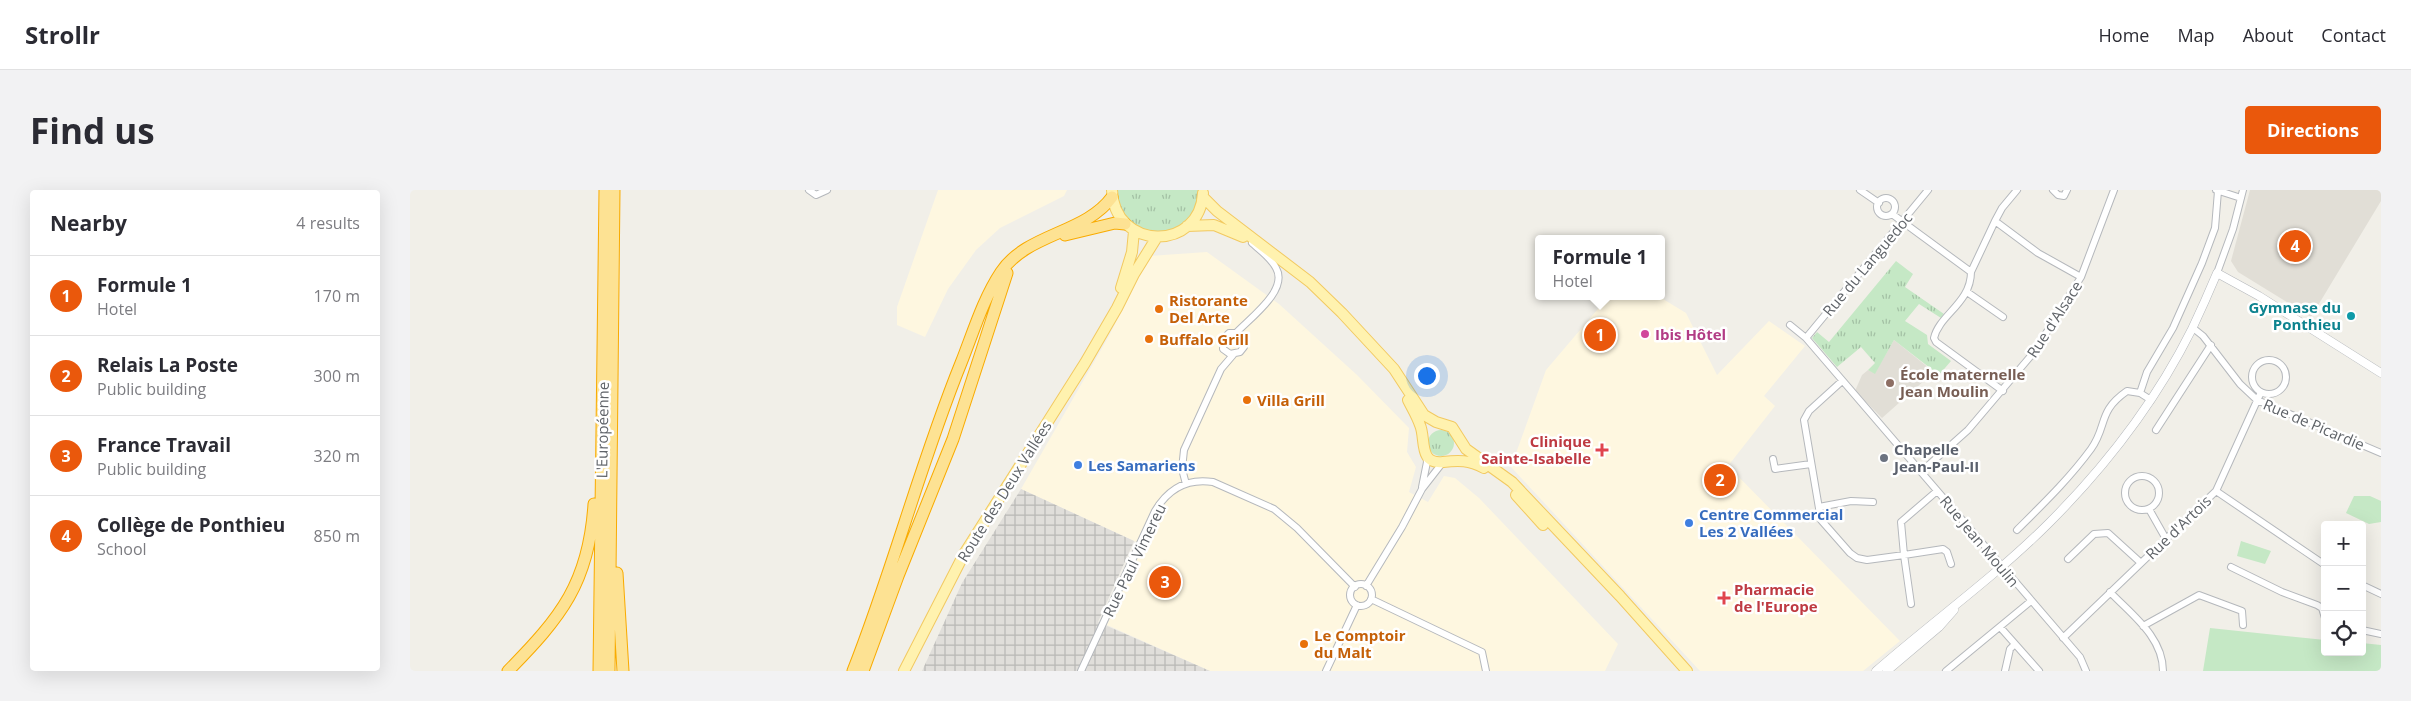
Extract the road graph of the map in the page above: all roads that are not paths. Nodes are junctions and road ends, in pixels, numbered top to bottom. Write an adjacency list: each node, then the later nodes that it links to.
1 (605, 190): 36 (highway, L'Européenne)
2 (614, 190): 29 (highway, L'Européenne)
3 (809, 190): 4 (street)
4 (826, 190)
5 (1860, 190): 16 (street)
6 (1928, 190): 18 (street, Rue du Languedoc)
7 (2018, 190): 19 (street)
8 (2053, 190): 9 (street)
9 (2067, 190)
10 (2114, 190): 27 (street, Rue d'Alsace)
11 (2243, 190): 15 (street)
12 (2216, 191): 15 (street); 46 (street)
13 (1112, 192): 21 (main road); 99 (highway)
14 (1203, 193): 20 (main road); 24 (main road)
15 (2241, 198): 26 (street)
16 (1878, 203): 17 (street); 17 (street)
17 (1892, 214): 18 (street)
18 (1903, 221): 25 (street); 35 (street, Rue du Languedoc)
19 (1995, 221): 25 (street); 27 (street)
20 (1188, 226): 22 (main road); 23 (main road)
21 (1129, 227): 22 (main road); 31 (main road, Route des Deux Vallées); 93 (highway)
22 (1157, 237): 31 (main road, Route des Deux Vallées)
23 (1247, 238): 24 (main road); 34 (street)
24 (1260, 244): 40 (main road)
25 (1971, 272): 28 (street)
26 (2217, 273): 33 (street); 42 (street)
27 (2081, 277): 44 (street, Rue d'Alsace)
28 (1967, 292): 30 (street); 44 (street)
29 (613, 314): 97 (highway, L'Européenne); 98 (highway)
30 (2003, 317)
31 (1108, 322): 94 (main road, Route des Deux Vallées)
32 (1790, 325): 35 (street, Rue Jean Moulin)
33 (2193, 328): 37 (street, Rue de Picardie); 47 (street)
34 (1236, 333): 38 (street); 39 (street)
35 (1806, 338): 43 (street, Rue Jean Moulin)
36 (603, 343): 95 (highway); 96 (highway, L'Européenne)
37 (2211, 345): 48 (street, Rue de Picardie); 50 (street)
38 (1224, 351): 39 (street); 41 (street)
39 (1233, 355): 41 (street)
40 (1381, 355): 49 (main road); 52 (main road)
41 (1221, 370): 59 (street)
42 (2381, 373)
43 (1842, 381): 57 (street); 58 (street, Rue Jean Moulin)
44 (2002, 391): 58 (street, Rue d'Alsace)
45 (2261, 392): 45 (street); 48 (street, Rue d'Artois)
46 (2140, 393): 47 (street); 66 (street)
47 (2151, 400): 73 (street)
48 (2257, 400): 53 (street, Rue de Picardie); 62 (street, Rue d'Artois)
49 (1441, 424): 51 (main road); 52 (main road)
50 (2156, 430)
51 (1460, 439): 56 (main road); 104 (main road)
52 (1422, 440): 54 (main road)
53 (2381, 453)
54 (1426, 454): 56 (main road); 60 (street)
55 (1773, 459): 57 (street)
56 (1447, 461): 60 (street); 103 (main road)
57 (1811, 464): 64 (street)
58 (1922, 472): 61 (street, Rue Jean Moulin)
59 (1186, 484): 76 (street, Rue Paul Vimereu); 100 (street, Rue Paul Vimereu)
60 (1422, 489): 75 (street)
61 (1937, 490): 68 (street); 73 (street, Rue Jean Moulin)
62 (2216, 490): 67 (street, Rue d'Artois); 70 (street)
63 (1873, 502): 64 (street)
64 (1819, 507): 68 (street)
65 (2149, 509): 65 (street); 67 (street)
66 (2017, 530)
67 (2166, 539): 71 (street, Rue d'Artois)
68 (1904, 555): 72 (street); 83 (street)
69 (2068, 559): 71 (street)
70 (2321, 562)
71 (2141, 563): 78 (street, Rue d'Artois)
72 (1951, 564)
73 (2002, 566): 81 (street, Rue Jean Moulin); 82 (street)
74 (2230, 567): 85 (street)
75 (1366, 586): 76 (street); 80 (street)
76 (1355, 587): 84 (street)
77 (2366, 587): 79 (street)
78 (2110, 592): 88 (street); 91 (street, Rue d'Artois)
79 (2381, 594)
80 (1371, 599): 84 (street); 102 (street)
81 (2031, 601): 87 (street); 91 (street, Rue Jean Moulin)
82 (1961, 602): 105 (street); 106 (street)
83 (1911, 604)
84 (1356, 605): 101 (street)
85 (2323, 611)
86 (2243, 625): 88 (street)
87 (2000, 626): 92 (street); 107 (street)
88 (2143, 626): 111 (street)
89 (2366, 631): 90 (street)
90 (2381, 634)
91 (2063, 638): 110 (street, Rue Jean Moulin)
92 (2015, 644): 108 (street); 109 (street)
93 (866, 667)
94 (907, 669)
95 (508, 671)
96 (599, 671)
97 (609, 671)
98 (623, 671)
99 (855, 671)
100 (1081, 671)
101 (1326, 671)
102 (1486, 671)
103 (1681, 671)
104 (1687, 671)
105 (1876, 671)
106 (1887, 671)
107 (1946, 671)
108 (2005, 671)
109 (2039, 671)
110 (2086, 671)
111 (2163, 671)

